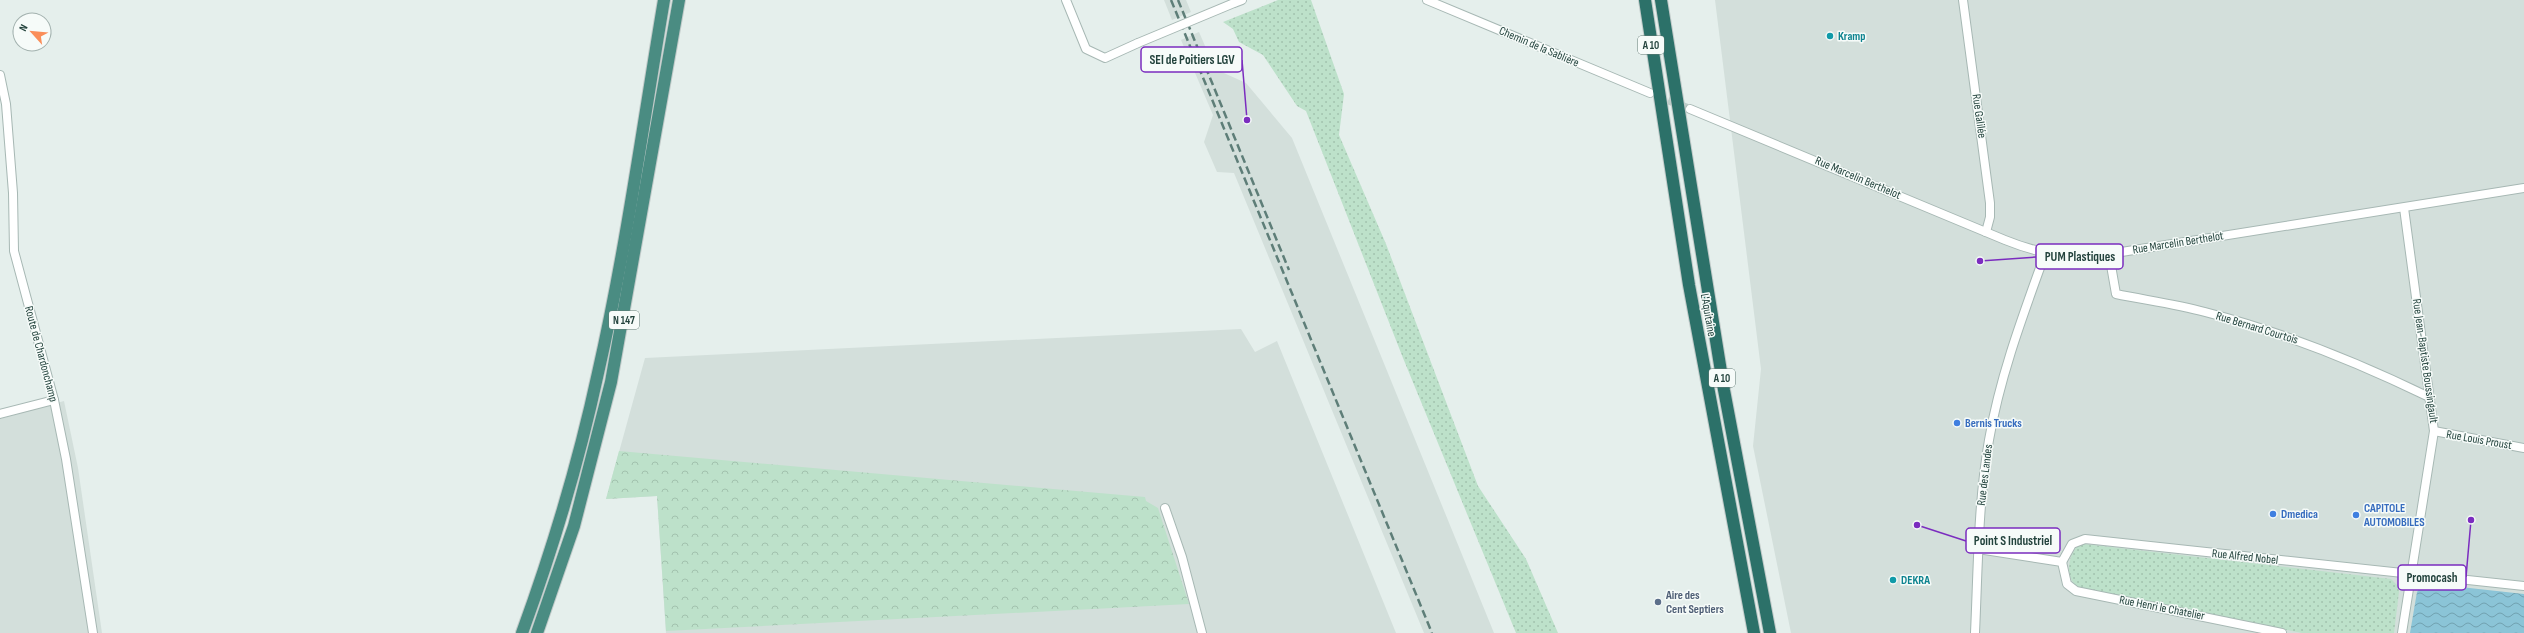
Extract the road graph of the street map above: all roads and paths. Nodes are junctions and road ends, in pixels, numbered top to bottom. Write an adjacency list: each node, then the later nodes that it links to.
1 (664, 0): 28 (highway, N 147)
2 (679, 0): 29 (highway, N 147)
3 (1066, 0): 8 (street, bridge)
4 (1427, 0): 10 (street, Chemin de la Sablière)
5 (1645, 0): 31 (highway, L'Aquitaine / A 10)
6 (1661, 0): 32 (highway, L'Aquitaine / A 10)
7 (1963, 0): 14 (street, Rue Galilée)
8 (1238, 2)
9 (0, 75): 18 (street, Route de Chardonchamp)
10 (1650, 93)
11 (1690, 109): 14 (street, Rue Marcelin Berthelot)
12 (2524, 188): 13 (street, Rue Marcelin Berthelot)
13 (2404, 208): 16 (street, Rue Marcelin Berthelot); 17 (street, Rue Jean-Baptiste Boussingault)
14 (1986, 232): 15 (street, Rue Marcelin Berthelot)
15 (2045, 254): 16 (street, Rue Marcelin Berthelot); 23 (street, Rue des Landes)
16 (2109, 254): 17 (street, Rue Bernard Courtois)
17 (2429, 397): 20 (street, Rue Jean-Baptiste Boussingault)
18 (54, 400): 19 (street); 27 (street, Route de Chardonchamp)
19 (0, 414)
20 (2434, 431): 21 (street, Rue Louis Proust); 25 (street, Rue Jean-Baptiste Boussingault)
21 (2524, 448)
22 (1165, 508): 30 (street)
23 (1978, 549): 24 (street); 33 (street, Rue des Landes)
24 (2062, 562): 25 (street, Rue Alfred Nobel); 34 (street, Rue Henri le Chatelier)
25 (2411, 575): 26 (street, Rue Alfred Nobel); 35 (street, Rue Jean-Baptiste Boussingault)
26 (2524, 586)
27 (93, 633)
28 (522, 633)
29 (537, 633)
30 (1202, 633)
31 (1754, 633)
32 (1770, 633)
33 (1975, 633)
34 (2282, 633)
35 (2402, 633)

